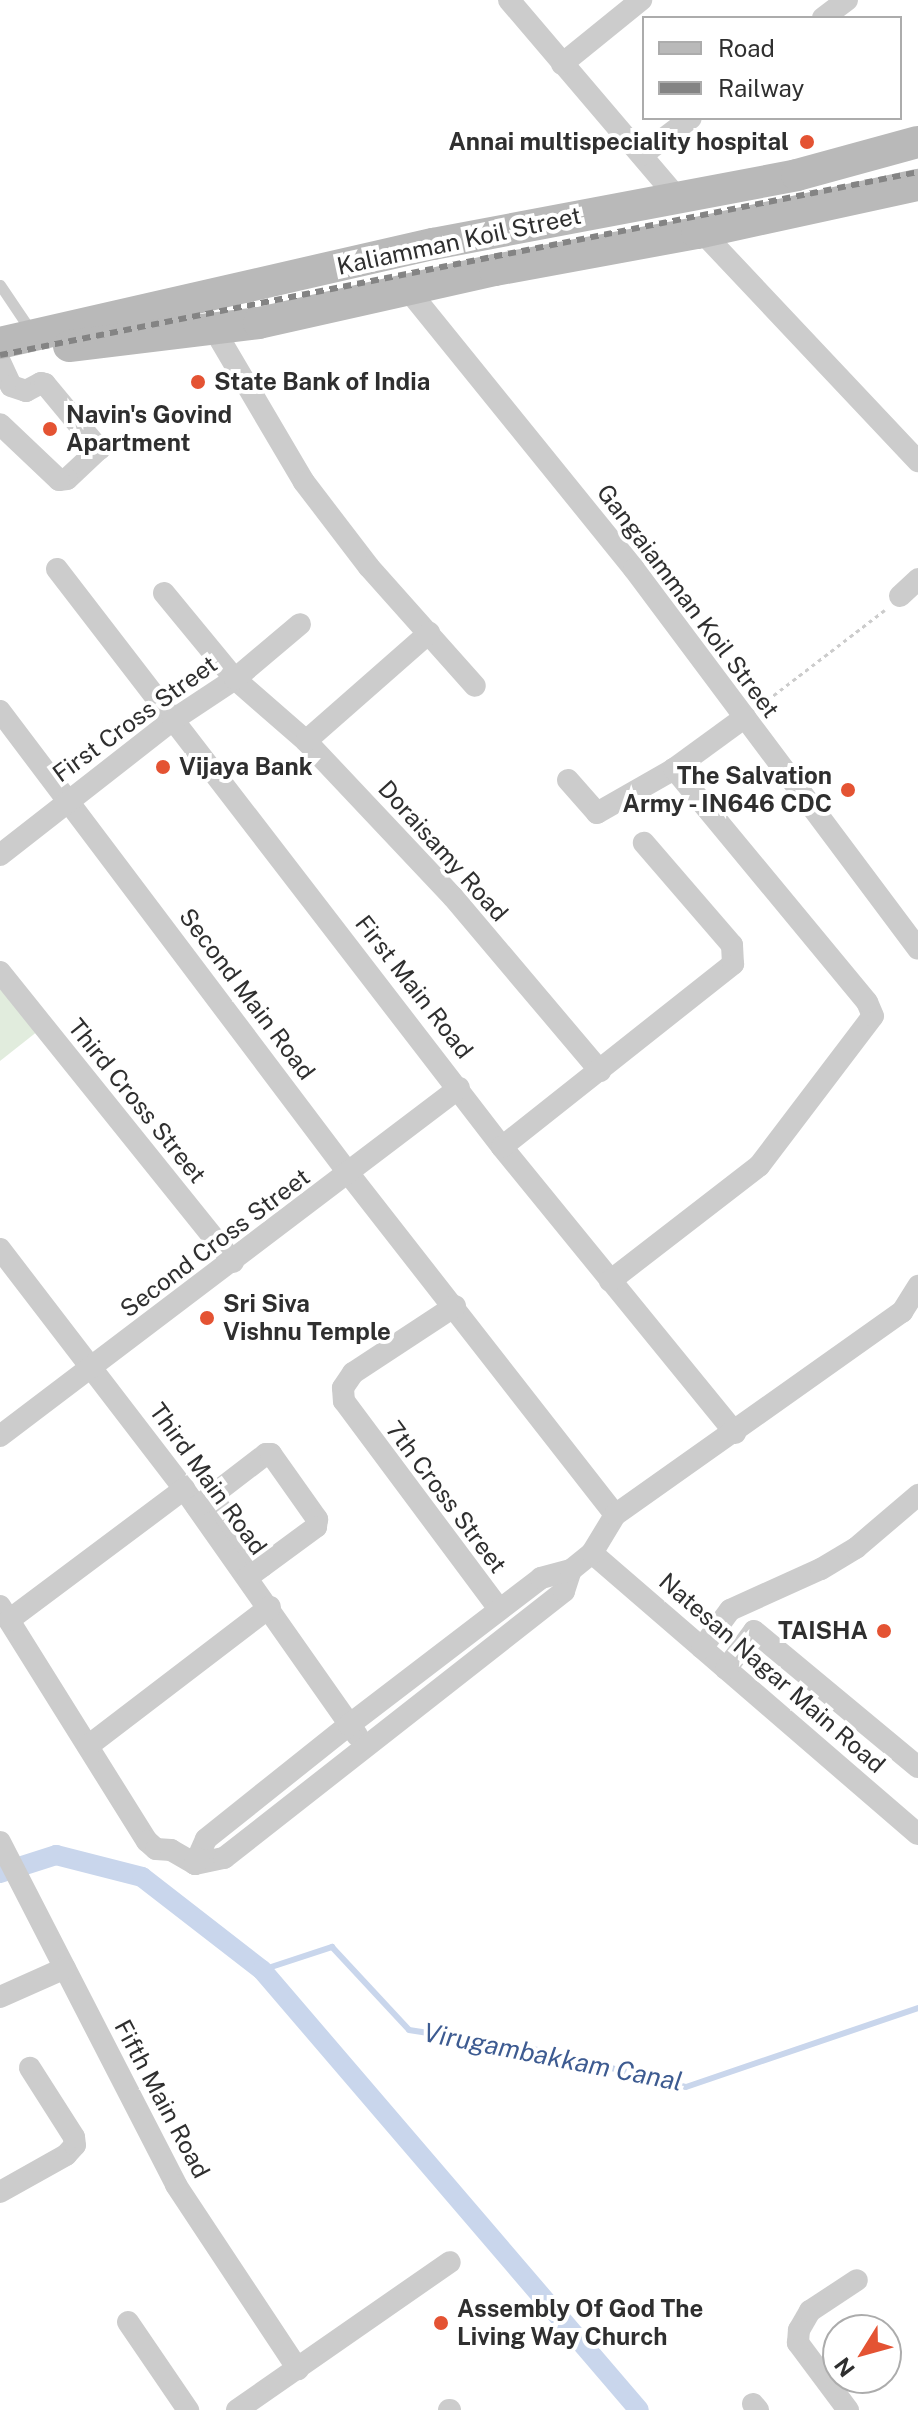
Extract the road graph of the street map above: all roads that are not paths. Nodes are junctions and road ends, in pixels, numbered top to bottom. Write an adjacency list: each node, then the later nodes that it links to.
1 (509, 0): 5 (street)
2 (641, 0): 5 (street)
3 (847, 0): 4 (street)
4 (826, 16)
5 (562, 64): 8 (street)
6 (688, 120): 8 (street)
7 (918, 142): 10 (main road, Kaliamman Koil Street)
8 (642, 155): 10 (street)
9 (918, 185): 11 (main road, Kaliamman Koil Street)
10 (676, 196): 15 (main road, Kaliamman Koil Street)
11 (702, 232): 13 (main road, Kaliamman Koil Street); 19 (street)
12 (0, 285): 15 (lane)
13 (409, 291): 14 (main road, Kaliamman Koil Street); 29 (street, Gangaiamman Koil Street)
14 (215, 331): 17 (main road, Kaliamman Koil Street); 25 (street)
15 (34, 335): 16 (main road, Kaliamman Koil Street)
16 (0, 343)
17 (0, 360): 18 (street)
18 (0, 424)
19 (918, 461)
20 (57, 569): 30 (street, First Main Road)
21 (918, 579): 23 (street)
22 (164, 593): 26 (street, Doraisamy Road)
23 (900, 596)
24 (300, 624): 26 (street, First Cross Street)
25 (429, 633): 27 (street); 31 (street)
26 (235, 679): 30 (street, First Cross Street); 31 (street, Doraisamy Road)
27 (475, 686)
28 (0, 711): 34 (street, Second Main Road)
29 (745, 717): 32 (street); 37 (street, Gangaiamman Koil Street)
30 (173, 720): 34 (street, First Cross Street); 40 (street, First Main Road)
31 (306, 741): 39 (street, Doraisamy Road)
32 (674, 769): 33 (street); 45 (street)
33 (568, 780)
34 (69, 799): 36 (street, First Cross Street); 42 (street, Second Main Road)
35 (644, 843): 39 (street)
36 (0, 855)
37 (918, 949)
38 (0, 972): 44 (street, Third Cross Street)
39 (600, 1071): 41 (street)
40 (459, 1088): 41 (street, First Main Road); 42 (street, Second Cross Street)
41 (502, 1147): 45 (street, First Main Road)
42 (349, 1174): 44 (street, Second Cross Street); 47 (street, Second Main Road)
43 (0, 1249): 48 (street, Third Main Road)
44 (233, 1262): 48 (street, Second Cross Street)
45 (610, 1281): 49 (street, First Main Road)
46 (918, 1286): 49 (street)
47 (455, 1306): 53 (street, Second Main Road); 58 (street, 7th Cross Street)
48 (93, 1368): 50 (street, Second Cross Street); 52 (street, Third Main Road)
49 (735, 1433): 53 (street)
50 (0, 1436)
51 (918, 1495): 59 (street)
52 (197, 1497): 56 (street, Third Main Road); 56 (street); 60 (street)
53 (615, 1515): 54 (street)
54 (592, 1553): 55 (street); 62 (street, Natesan Nagar Main Road)
55 (571, 1570): 58 (street); 65 (street)
56 (255, 1572): 57 (street, Third Main Road)
57 (270, 1607): 64 (street, Third Main Road); 66 (street)
58 (499, 1609): 64 (street)
59 (730, 1610): 61 (street); 62 (street)
60 (5, 1613): 66 (street)
61 (754, 1631): 63 (street); 67 (street)
62 (702, 1648): 63 (street, Natesan Nagar Main Road)
63 (726, 1669): 68 (street, Natesan Nagar Main Road)
64 (349, 1725): 65 (street, Third Main Road); 70 (street)
65 (366, 1745): 70 (street)
66 (88, 1746): 70 (street)
67 (918, 1767)
68 (918, 1834)
69 (4, 1849): 71 (street, Fifth Main Road)
70 (195, 1864)
71 (65, 1968): 72 (street); 78 (street, Fifth Main Road)
72 (0, 1997)
73 (30, 2068): 74 (street)
74 (0, 2192)
75 (450, 2262): 78 (street)
76 (857, 2280): 81 (street)
77 (128, 2322): 79 (street)
78 (298, 2369): 80 (street)
79 (188, 2410)
80 (237, 2410)
81 (848, 2410)

